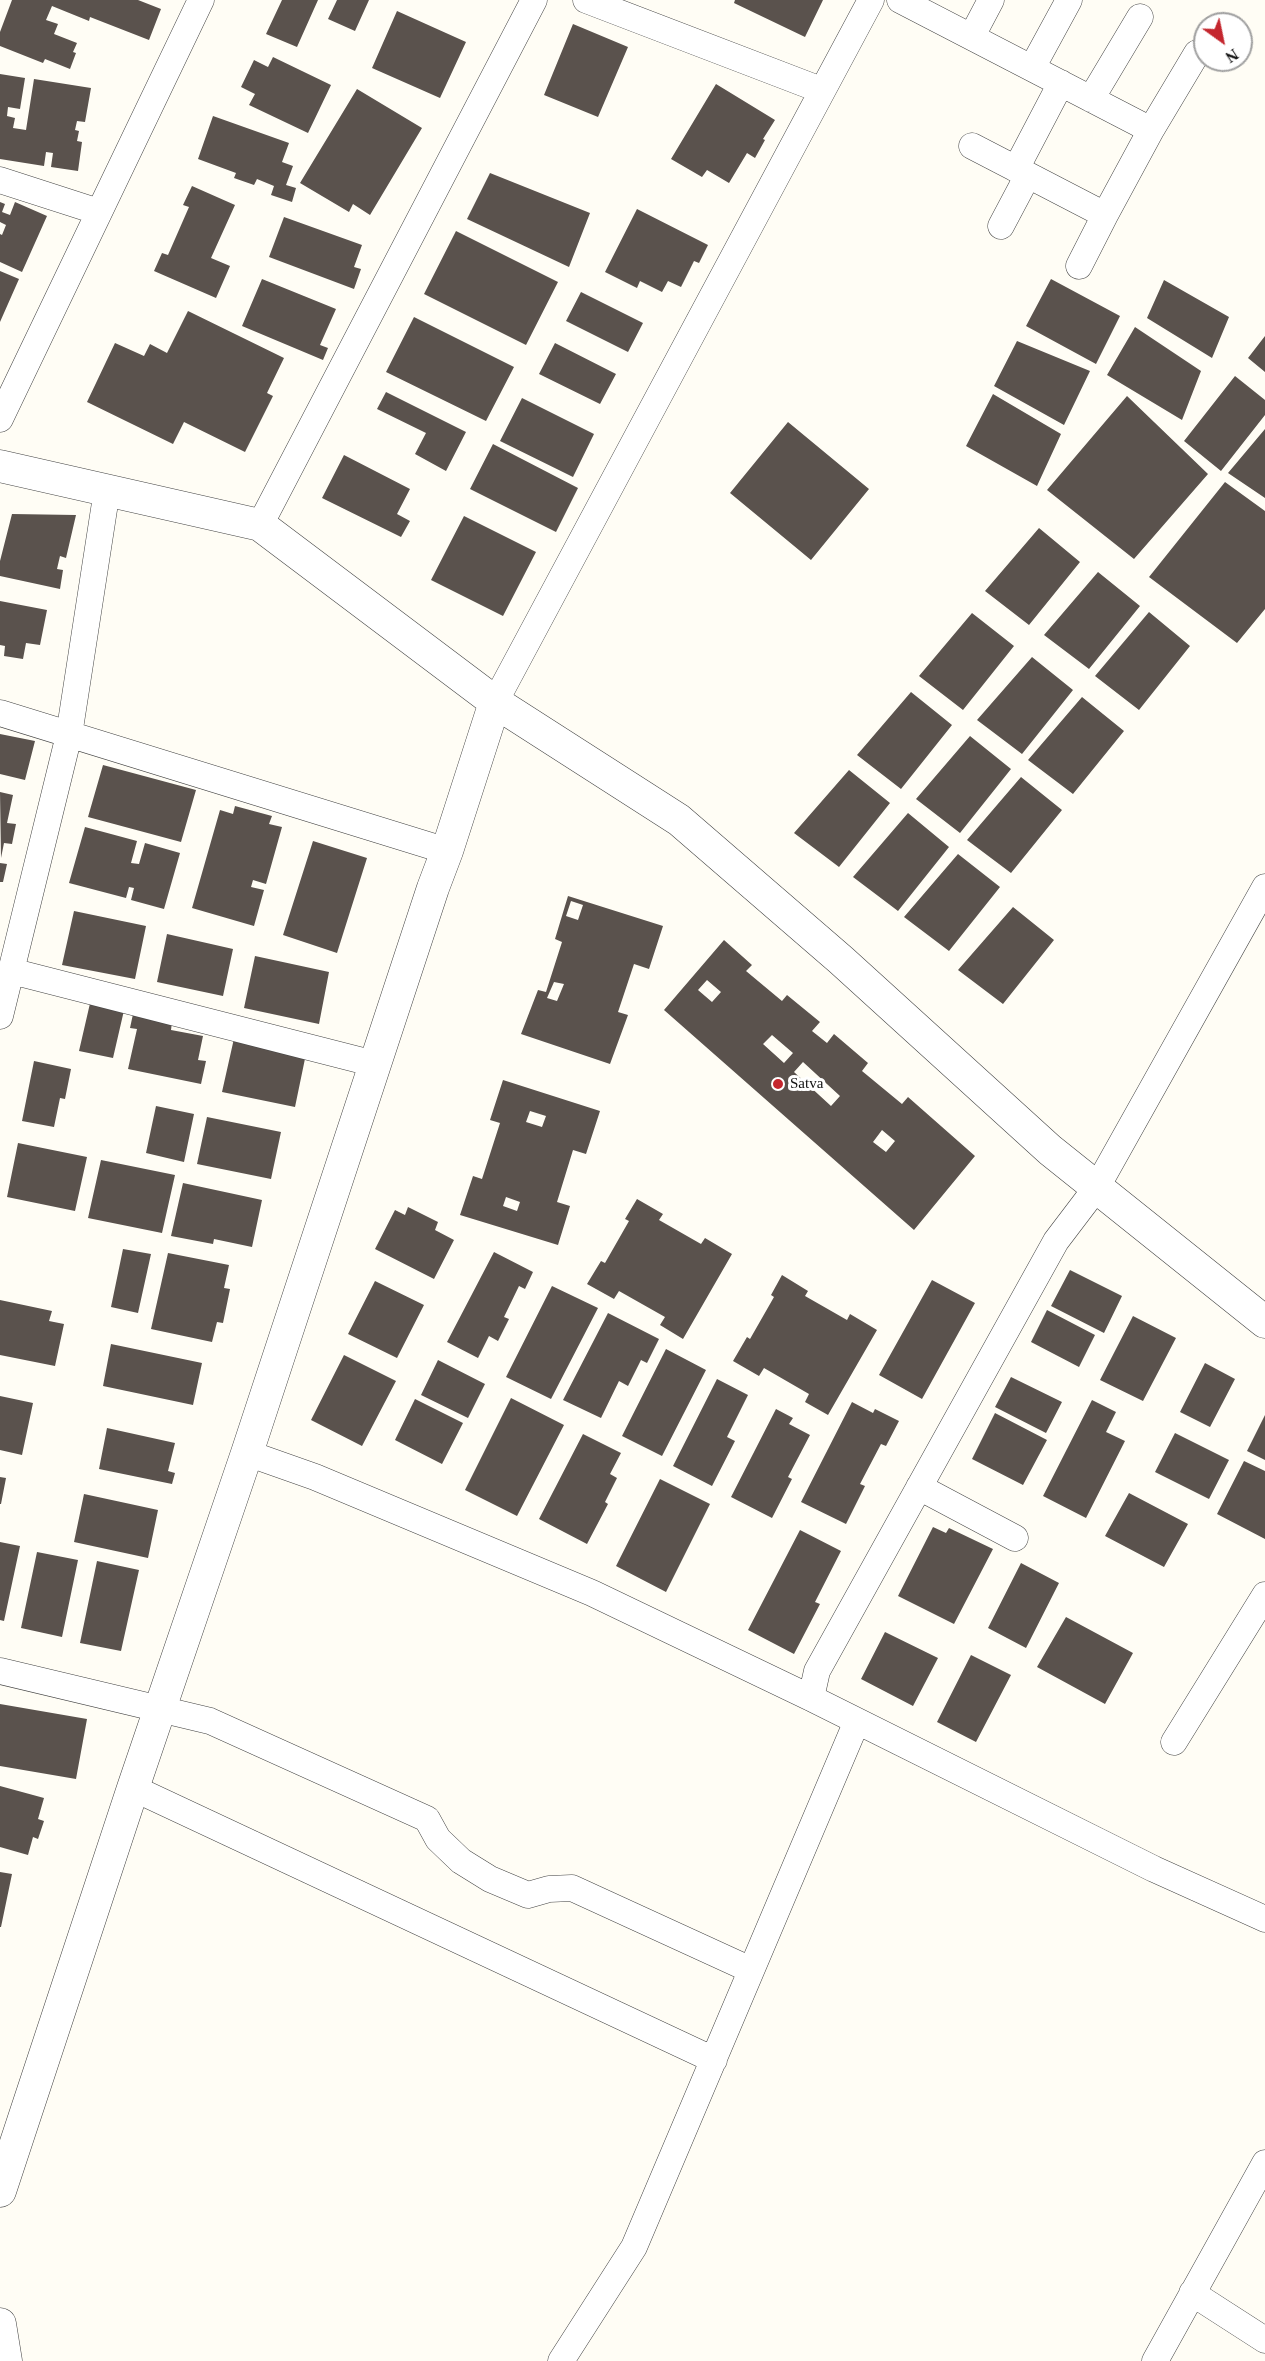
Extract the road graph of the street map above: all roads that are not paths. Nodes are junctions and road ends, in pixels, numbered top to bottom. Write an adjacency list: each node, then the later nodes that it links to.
1 (201, 0): 19 (street)
2 (534, 0): 26 (street)
3 (586, 0): 13 (street)
4 (871, 0): 13 (street)
5 (900, 0): 9 (street)
6 (991, 0): 9 (street)
7 (1069, 0): 11 (street)
8 (1140, 17): 14 (street)
9 (972, 36): 11 (street)
10 (1193, 59): 15 (street)
11 (1032, 68): 12 (street)
12 (1061, 84): 14 (street); 17 (street)
13 (821, 90): 27 (street)
14 (1091, 99): 15 (street)
15 (1151, 130): 20 (street)
16 (972, 146): 17 (street)
17 (1022, 172): 20 (street); 21 (street)
18 (0, 180): 19 (street)
19 (99, 213): 23 (street)
20 (1105, 215): 22 (street)
21 (1001, 226)
22 (1079, 266)
23 (0, 419)
24 (0, 466): 25 (street)
25 (107, 490): 26 (street); 29 (street)
26 (260, 525): 27 (street)
27 (495, 702): 30 (street); 35 (street)
28 (0, 713): 29 (street)
29 (69, 735): 30 (street); 32 (street)
30 (447, 851): 34 (street)
31 (1265, 887): 35 (street)
32 (11, 971): 33 (street); 34 (street)
33 (0, 1016)
34 (375, 1064): 37 (street)
35 (1096, 1187): 36 (street); 38 (street)
36 (1265, 1322)
37 (247, 1453): 42 (street); 43 (street)
38 (919, 1488): 39 (street); 42 (street)
39 (1015, 1538)
40 (1265, 1595): 45 (street)
41 (0, 1671): 43 (street)
42 (811, 1698): 44 (street)
43 (160, 1710): 46 (street); 48 (street)
44 (857, 1721): 47 (street); 48 (street)
45 (1174, 1742)
46 (133, 1788): 49 (street); 51 (street)
47 (1265, 1919)
48 (751, 1970): 49 (street)
49 (714, 2060): 55 (street)
50 (1265, 2163): 52 (street)
51 (0, 2192)
52 (1192, 2293): 54 (street); 57 (street)
53 (0, 2324): 56 (street)
54 (1265, 2340)
55 (568, 2359)
56 (6, 2361)
57 (1155, 2361)

